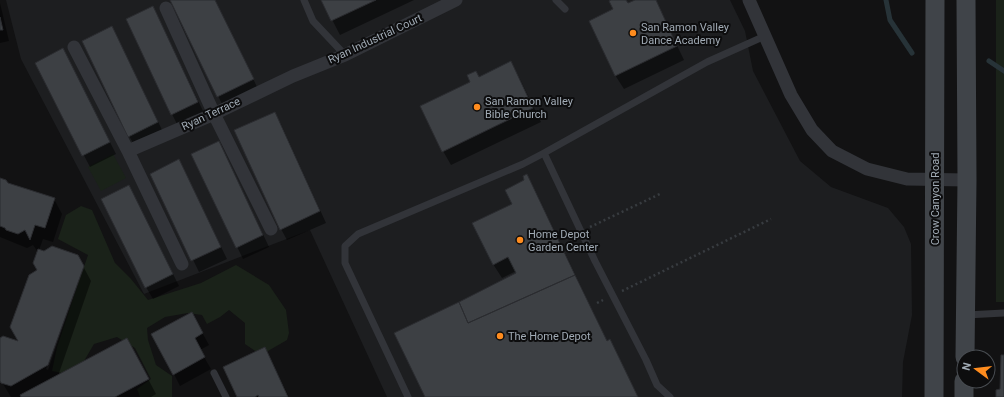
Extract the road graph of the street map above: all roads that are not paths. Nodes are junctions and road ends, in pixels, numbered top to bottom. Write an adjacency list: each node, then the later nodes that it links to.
1 (304, 0): 11 (lane)
2 (456, 0): 11 (street, Ryan Industrial Court)
3 (556, 0): 8 (lane)
4 (750, 0): 9 (street)
5 (935, 0): 16 (main road, Crow Canyon Road)
6 (966, 0): 17 (main road)
7 (166, 8): 13 (street)
8 (565, 9)
9 (766, 36): 15 (lane); 16 (street)
10 (74, 47): 14 (street)
11 (345, 55): 12 (street, Ryan Industrial Court)
12 (293, 76): 13 (street, Ryan Terrace)
13 (214, 114): 14 (street, Ryan Terrace); 18 (street)
14 (128, 151): 19 (street)
15 (544, 153): 25 (lane); 26 (lane)
16 (935, 179): 17 (street); 27 (main road, Crow Canyon Road)
17 (967, 180): 21 (main road)
18 (271, 230)
19 (182, 264)
20 (1004, 313): 21 (lane)
21 (965, 315): 22 (main road)
22 (965, 349)
23 (214, 373): 24 (lane)
24 (226, 397)
25 (408, 397)
26 (670, 397)
27 (934, 397)

